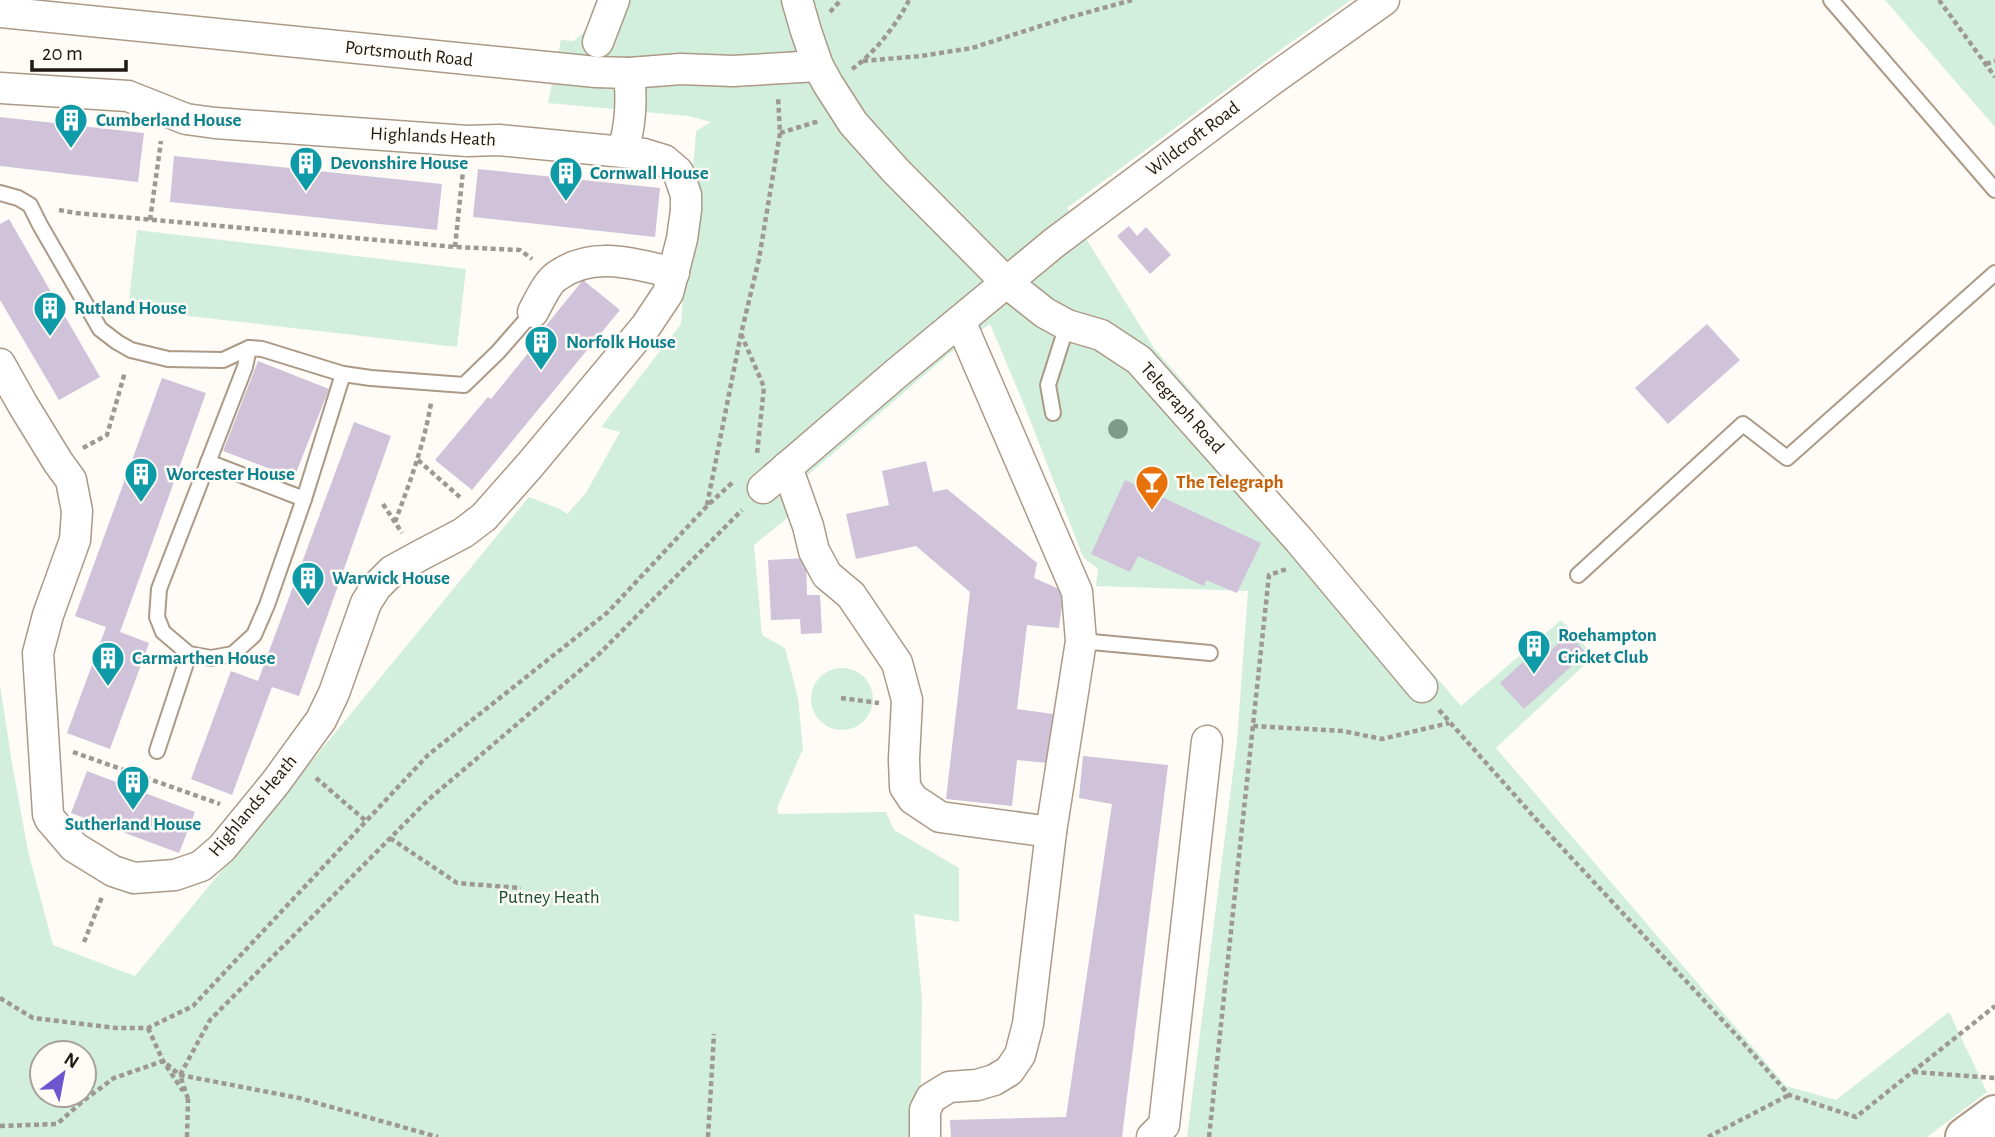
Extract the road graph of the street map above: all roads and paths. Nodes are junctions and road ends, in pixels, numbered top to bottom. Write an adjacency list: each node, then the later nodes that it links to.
1 (614, 0): 9 (street)
2 (797, 0): 15 (street, Telegraph Road)
3 (909, 0): 10 (path)
4 (1132, 0): 10 (path)
5 (1384, 0): 29 (street, Wildcroft Road)
6 (1831, 0): 21 (lane)
7 (1939, 0): 12 (path)
8 (0, 12): 14 (street, Portsmouth Road)
9 (598, 42)
10 (863, 61): 15 (path)
11 (1995, 61): 12 (path)
12 (1986, 64): 16 (path)
13 (777, 69): 14 (street, Portsmouth Road); 15 (street, Portsmouth Road); 33 (path)
14 (629, 73): 20 (street)
15 (823, 75): 29 (street, Telegraph Road)
16 (1995, 77)
17 (0, 88): 18 (street, Highlands Heath)
18 (163, 110): 19 (street, Highlands Heath); 24 (path)
19 (467, 141): 20 (street, Highlands Heath); 25 (path)
20 (623, 150): 26 (street, Highlands Heath)
21 (1995, 190)
22 (0, 193): 23 (lane)
23 (30, 205): 24 (path); 35 (lane)
24 (150, 220): 25 (path)
25 (455, 247): 28 (path)
26 (674, 273): 28 (street); 47 (street, Highlands Heath)
27 (1995, 273): 50 (lane)
28 (555, 276): 30 (street)
29 (1007, 283): 31 (street, Wildcroft Road); 32 (street, Telegraph Road)
30 (533, 312): 38 (lane)
31 (960, 321): 42 (street, Wildcroft Road); 51 (street)
32 (1067, 325): 39 (lane); 49 (street, Telegraph Road)
33 (741, 334): 42 (path); 46 (path)
34 (249, 348): 35 (lane); 37 (lane); 41 (lane)
35 (131, 350): 43 (path)
36 (0, 364): 43 (street, Highlands Heath)
37 (343, 374): 38 (lane); 45 (lane)
38 (434, 383): 40 (path)
39 (1053, 413)
40 (418, 460): 47 (path); 48 (path)
41 (208, 461): 45 (lane); 53 (lane)
42 (776, 461): 44 (street, Wildcroft Road); 63 (street)
43 (58, 462): 58 (street, Highlands Heath)
44 (750, 484): 46 (path); 64 (path)
45 (303, 499): 53 (lane)
46 (707, 506): 62 (path)
47 (484, 517): 60 (street, Highlands Heath)
48 (395, 522)
49 (1314, 559): 54 (street, Telegraph Road); 56 (path)
50 (1578, 575)
51 (1081, 641): 52 (lane); 63 (street)
52 (1210, 653)
53 (189, 654): 59 (lane)
54 (1422, 687): 55 (path)
55 (1449, 723): 56 (path); 76 (path)
56 (1253, 726): 85 (path)
57 (1207, 741): 84 (street)
58 (42, 742): 61 (path); 65 (street, Highlands Heath)
59 (157, 751)
60 (293, 760): 61 (street, Highlands Heath); 62 (path)
61 (250, 815): 65 (street, Highlands Heath)
62 (366, 821): 70 (path)
63 (1051, 832): 83 (street)
64 (390, 838): 66 (path); 74 (path)
65 (113, 871): 67 (path)
66 (521, 888)
67 (84, 942)
68 (0, 998): 70 (path)
69 (1995, 1006): 73 (path)
70 (148, 1028): 72 (path)
71 (714, 1034): 82 (path)
72 (163, 1061): 74 (path); 77 (path); 79 (path)
73 (1912, 1072): 75 (path); 76 (path)
74 (180, 1075): 77 (path); 81 (path)
75 (1995, 1077)
76 (1789, 1095): 86 (path)
77 (188, 1099): 80 (path)
78 (1995, 1115): 87 (highway)
79 (0, 1126)
80 (187, 1137)
81 (438, 1137)
82 (708, 1137)
83 (925, 1137)
84 (1152, 1137)
85 (1209, 1137)
86 (1708, 1137)
87 (1965, 1137)

